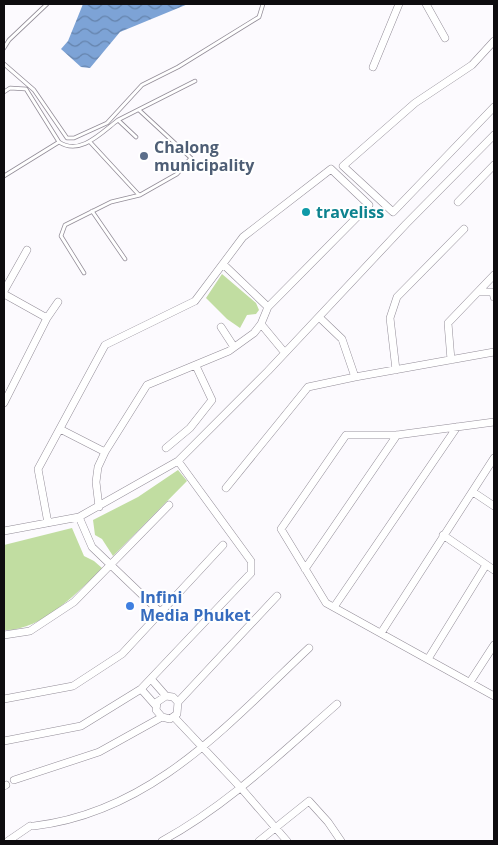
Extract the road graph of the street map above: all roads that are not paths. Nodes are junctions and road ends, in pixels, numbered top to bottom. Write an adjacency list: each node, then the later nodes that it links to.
1 (47, 4): 7 (lane)
2 (263, 4): 8 (lane)
3 (398, 4): 9 (street)
4 (426, 4): 5 (street)
5 (445, 38)
6 (494, 41): 12 (street)
7 (4, 48)
8 (4, 64)
9 (373, 66)
10 (196, 81): 13 (lane)
11 (4, 92): 17 (lane)
12 (494, 107)
13 (139, 110): 14 (lane); 21 (lane)
14 (118, 120): 16 (lane); 18 (lane)
15 (494, 135): 35 (street)
16 (136, 137)
17 (59, 142): 18 (lane); 20 (lane)
18 (90, 142): 21 (lane)
19 (494, 165): 22 (street)
20 (4, 176)
21 (140, 195): 23 (lane)
22 (458, 202)
23 (92, 210): 26 (lane); 28 (lane)
24 (464, 229): 44 (street)
25 (27, 250): 30 (street)
26 (125, 259)
27 (223, 264): 34 (street); 34 (street); 49 (street)
28 (84, 273)
29 (494, 275): 31 (street)
30 (4, 292): 36 (street)
31 (479, 292): 32 (street); 42 (street)
32 (494, 297)
33 (58, 302): 36 (street)
34 (268, 307): 37 (street)
35 (319, 317): 41 (street); 45 (street)
36 (47, 318): 46 (street)
37 (261, 324): 39 (street); 41 (street)
38 (221, 327): 39 (street)
39 (234, 347): 43 (street)
40 (494, 352): 42 (street)
41 (285, 353): 54 (street)
42 (451, 360): 44 (street)
43 (196, 366): 51 (street); 52 (street)
44 (396, 370): 45 (street)
45 (355, 377): 55 (street)
46 (4, 403)
47 (494, 422): 48 (street)
48 (457, 427): 50 (street); 70 (street)
49 (60, 428): 52 (street); 61 (street)
50 (397, 435): 67 (street); 67 (street)
51 (166, 448)
52 (105, 452): 59 (street)
53 (494, 458): 56 (street)
54 (178, 461): 59 (street); 77 (street)
55 (226, 488)
56 (473, 492): 58 (street); 63 (street)
57 (169, 505): 65 (street)
58 (494, 506)
59 (100, 507): 60 (street)
60 (79, 517): 61 (street); 65 (street)
61 (48, 523): 62 (street)
62 (4, 531)
63 (443, 535): 66 (street); 72 (street)
64 (223, 545): 71 (street)
65 (110, 564): 71 (street); 73 (street)
66 (486, 565): 68 (street); 76 (street)
67 (305, 569): 70 (street)
68 (494, 570)
69 (277, 596): 83 (street)
70 (334, 607): 72 (street)
71 (160, 613): 82 (street)
72 (381, 633): 76 (street)
73 (4, 635)
74 (494, 645): 78 (street)
75 (309, 648): 89 (street)
76 (428, 659): 78 (street)
77 (152, 680): 79 (street); 80 (street)
78 (470, 682): 81 (street)
79 (141, 689): 85 (street); 88 (street)
80 (166, 696): 83 (street); 85 (street)
81 (494, 696)
82 (4, 699)
83 (178, 702): 86 (street)
84 (337, 704): 91 (street)
85 (156, 706): 87 (street)
86 (174, 717): 87 (street); 89 (street)
87 (162, 718): 90 (street)
88 (4, 741)
89 (203, 747): 91 (street); 93 (street)
90 (14, 780)
91 (241, 788): 92 (street); 94 (street)
92 (276, 827): 95 (street); 96 (street); 97 (street)
93 (8, 841)
94 (162, 841)
95 (259, 841)
96 (287, 841)
97 (340, 841)

